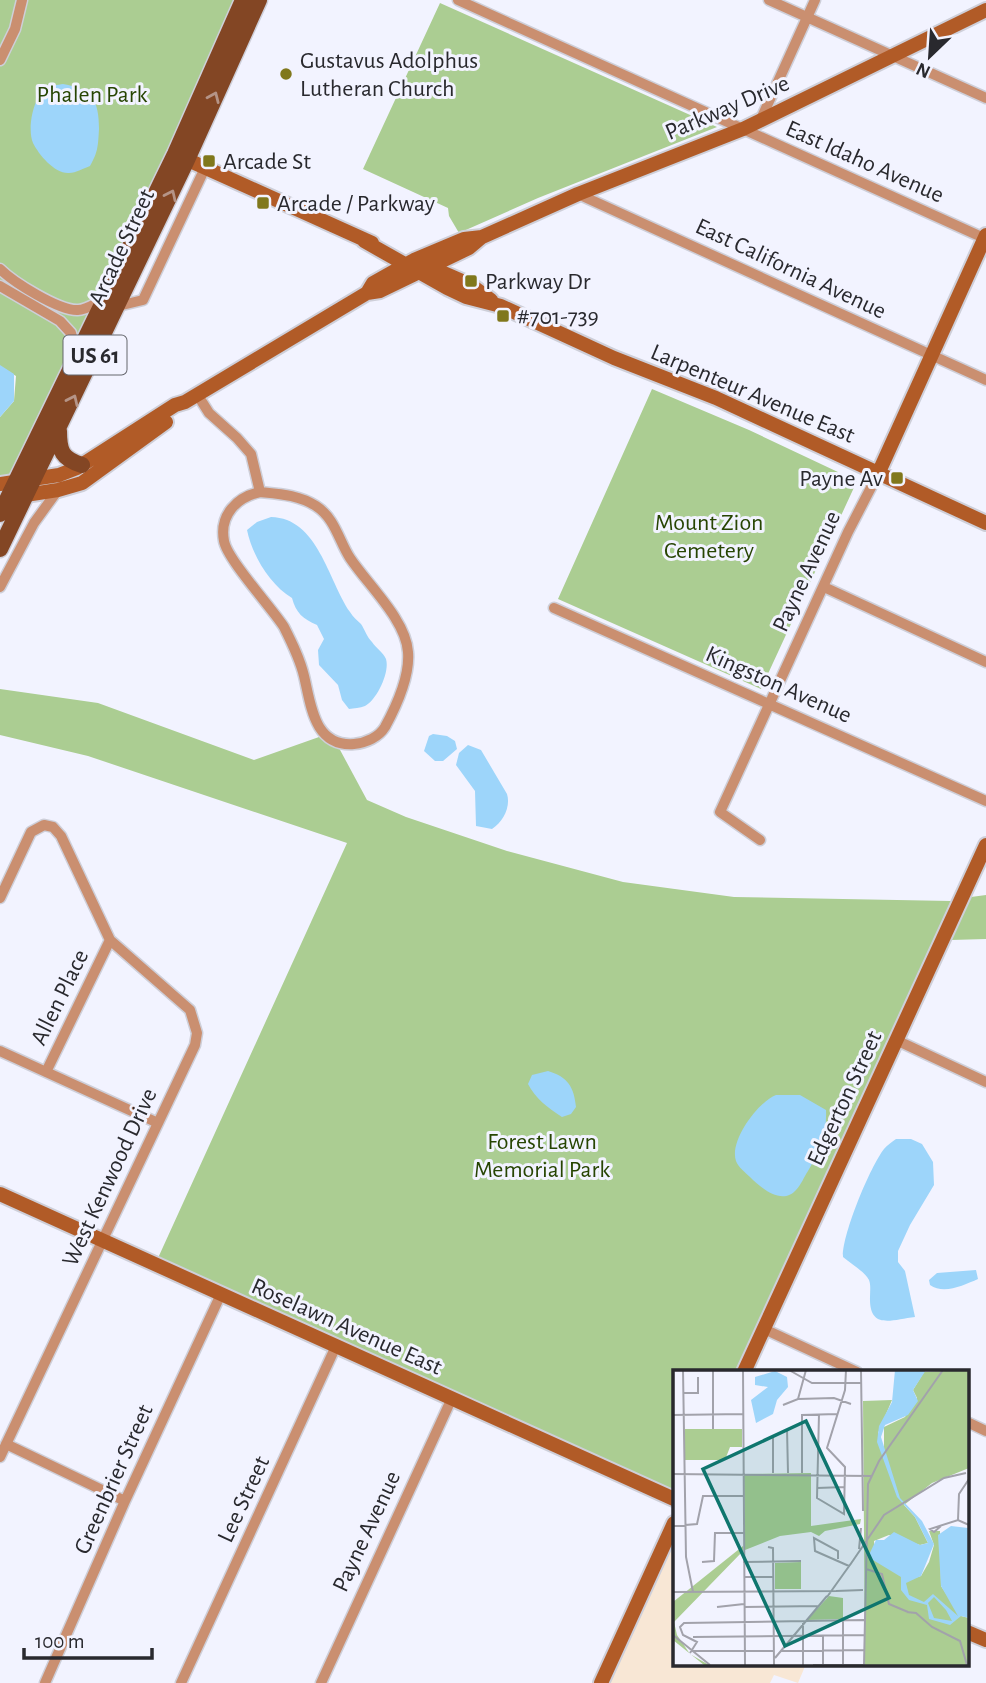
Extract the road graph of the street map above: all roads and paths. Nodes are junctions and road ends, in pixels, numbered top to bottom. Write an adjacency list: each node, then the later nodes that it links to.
1 (22, 0): 10 (street)
2 (243, 0): 14 (main road, Arcade Street / US 61)
3 (259, 0): 14 (main road, Arcade Street / US 61, one-way to 3)
4 (458, 0): 13 (street, East Idaho Avenue)
5 (769, 0): 8 (street)
6 (815, 0): 8 (street)
7 (986, 10): 9 (street, Parkway Drive)
8 (807, 17): 9 (street); 12 (street)
9 (894, 56): 11 (street); 12 (street, Parkway Drive)
10 (0, 60)
11 (986, 98)
12 (761, 120): 13 (street, Parkway Drive)
13 (743, 129): 16 (street, Parkway Drive); 18 (street, East Idaho Avenue)
14 (181, 157): 15 (street, Larpenteur Avenue East); 26 (main road, Arcade Street / US 61)
15 (205, 168): 20 (street, Larpenteur Avenue East); 26 (street)
16 (578, 194): 17 (street, Parkway Drive); 31 (street, East California Avenue)
17 (482, 237): 19 (street, Parkway Drive); 20 (street, Parkway Drive)
18 (986, 237): 31 (street, Payne Avenue)
19 (469, 248): 20 (street, Parkway Drive); 22 (street)
20 (416, 266): 22 (street, Larpenteur Avenue East); 27 (street, Larpenteur Avenue East); 33 (street, Parkway Drive)
21 (3, 272): 23 (street); 24 (street)
22 (471, 285): 27 (street, Larpenteur Avenue East)
23 (0, 286): 28 (street)
24 (40, 296): 25 (street); 28 (street)
25 (56, 303): 26 (street); 29 (street)
26 (111, 303): 30 (main road, Arcade Street / US 61); 34 (main road, Arcade Street / US 61, one-way to 26)
27 (501, 306): 36 (street, Larpenteur Avenue East)
28 (35, 307): 29 (street)
29 (50, 315): 30 (street)
30 (77, 355): 38 (main road, Arcade Street / US 61)
31 (931, 355): 32 (street, East California Avenue); 36 (street, Payne Avenue)
32 (986, 380)
33 (191, 398): 35 (street, Parkway Drive); 39 (street, Parkway Drive); 40 (street)
34 (59, 430): 35 (main road); 37 (main road, Arcade Street / US 61)
35 (82, 465): 37 (street, Parkway Drive)
36 (878, 474): 43 (street, Larpenteur Avenue East); 46 (street, Payne Avenue)
37 (36, 478): 38 (street, Parkway Drive); 41 (main road, Arcade Street / US 61)
38 (6, 491): 41 (street, Parkway Drive); 42 (main road, Arcade Street / US 61)
39 (58, 491): 41 (street, Parkway Drive); 45 (street)
40 (260, 492): 40 (street)
41 (28, 495): 44 (main road, Arcade Street / US 61)
42 (0, 514)
43 (986, 523)
44 (0, 549)
45 (0, 587)
46 (824, 587): 48 (street); 49 (street, Payne Avenue)
47 (554, 608): 49 (street, Kingston Avenue)
48 (986, 662)
49 (771, 703): 50 (street, Kingston Avenue); 51 (street, Payne Avenue)
50 (986, 801)
51 (760, 840)
52 (986, 845): 55 (street, Edgerton Street)
53 (0, 898): 54 (street)
54 (110, 940): 57 (street, Allen Place); 59 (street, West Kenwood Drive)
55 (896, 1040): 58 (street); 63 (street, Edgerton Street)
56 (0, 1051): 57 (street)
57 (46, 1072): 59 (street)
58 (986, 1082)
59 (158, 1123): 61 (street, West Kenwood Drive)
60 (0, 1194): 61 (street, Roselawn Avenue East)
61 (102, 1240): 62 (street, Roselawn Avenue East); 70 (street, West Kenwood Drive)
62 (220, 1294): 64 (street, Roselawn Avenue East); 73 (street, Greenbrier Street)
63 (764, 1329): 65 (street, Edgerton Street); 66 (street)
64 (336, 1346): 67 (street, Roselawn Avenue East); 78 (street, Lee Street)
65 (744, 1370)
66 (855, 1370)
67 (452, 1398): 72 (street, Roselawn Avenue East); 79 (street, Payne Avenue)
68 (968, 1422): 69 (street)
69 (986, 1431)
70 (6, 1444): 71 (street, West Kenwood Drive); 73 (street)
71 (0, 1457)
72 (673, 1499)
73 (125, 1501): 77 (street, Greenbrier Street)
74 (673, 1525): 80 (street)
75 (968, 1632): 76 (street)
76 (986, 1640)
77 (45, 1683)
78 (181, 1683)
79 (321, 1683)
80 (601, 1683)

